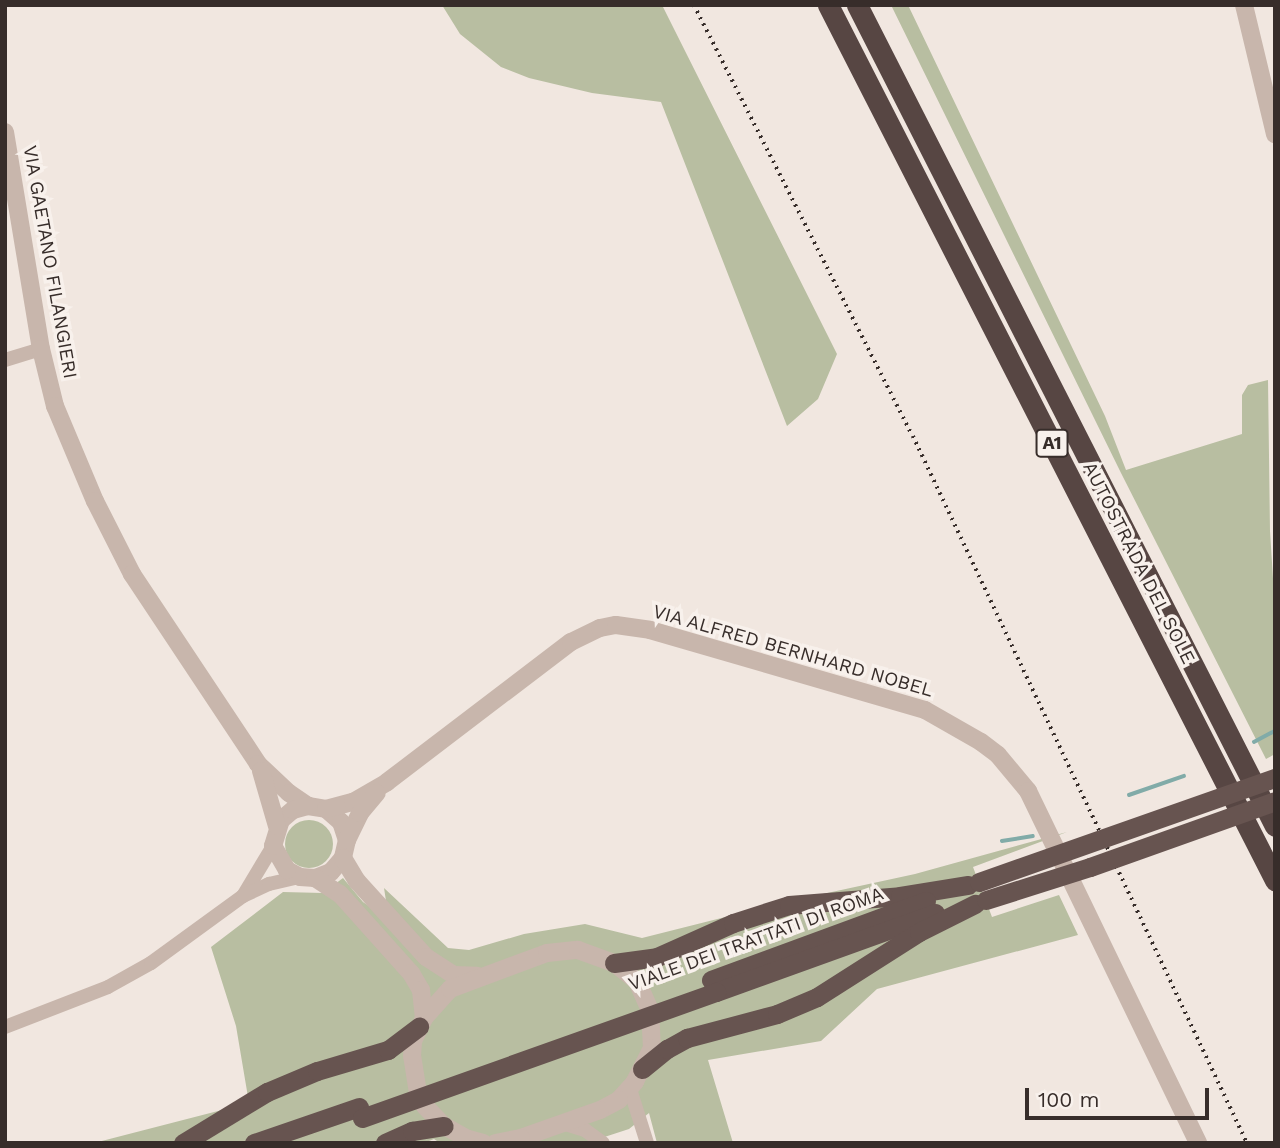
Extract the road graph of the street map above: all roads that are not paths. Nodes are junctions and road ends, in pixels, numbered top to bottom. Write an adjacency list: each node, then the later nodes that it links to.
1 (828, 5): 19 (highway, AUTOSTRADA DEL SOLE / A1)
2 (857, 5): 13 (highway, AUTOSTRADA DEL SOLE / A1)
3 (1244, 5): 5 (street)
4 (5, 132): 6 (street, VIA GAETANO FILANGIERI)
5 (1275, 133)
6 (41, 349): 7 (street); 8 (street, VIA GAETANO FILANGIERI)
7 (5, 360)
8 (258, 764): 12 (street, VIA GAETANO FILANGIERI); 14 (street, VIA GAETANO FILANGIERI)
9 (1275, 778): 20 (highway, VIALE DEI TRATTATI DI ROMA, bridge)
10 (387, 782): 12 (street, VIA ALFRED BERNHARD NOBEL); 15 (street, VIA ALFRED BERNHARD NOBEL); 41 (street, VIA ALFRED BERNHARD NOBEL)
11 (1275, 801): 22 (highway, VIALE DEI TRATTATI DI ROMA, bridge)
12 (317, 807): 14 (street); 15 (street)
13 (1275, 826)
14 (277, 827): 16 (street)
15 (346, 840): 17 (street)
16 (273, 846): 18 (street); 21 (street)
17 (343, 858): 18 (street); 24 (street)
18 (307, 878): 21 (street); 26 (street)
19 (1275, 880)
20 (974, 883): 23 (highway); 25 (highway, VIALE DEI TRATTATI DI ROMA)
21 (243, 896): 27 (street)
22 (981, 902): 25 (highway, VIALE DEI TRATTATI DI ROMA); 28 (highway)
23 (614, 963): 24 (street); 28 (street)
24 (480, 976): 26 (street)
25 (713, 986): 30 (highway, VIALE DEI TRATTATI DI ROMA)
26 (421, 1022): 32 (street); 33 (highway)
27 (5, 1027)
28 (642, 1069): 29 (street)
29 (630, 1089): 31 (street); 40 (street)
30 (360, 1113): 34 (highway, VIALE DEI TRATTATI DI ROMA); 35 (highway, VIALE DEI TRATTATI DI ROMA)
31 (562, 1123): 38 (street); 39 (street)
32 (443, 1126): 36 (highway); 37 (street)
33 (183, 1143)
34 (254, 1143)
35 (284, 1143)
36 (385, 1143)
37 (483, 1143)
38 (495, 1143)
39 (603, 1143)
40 (647, 1143)
41 (1198, 1143)

